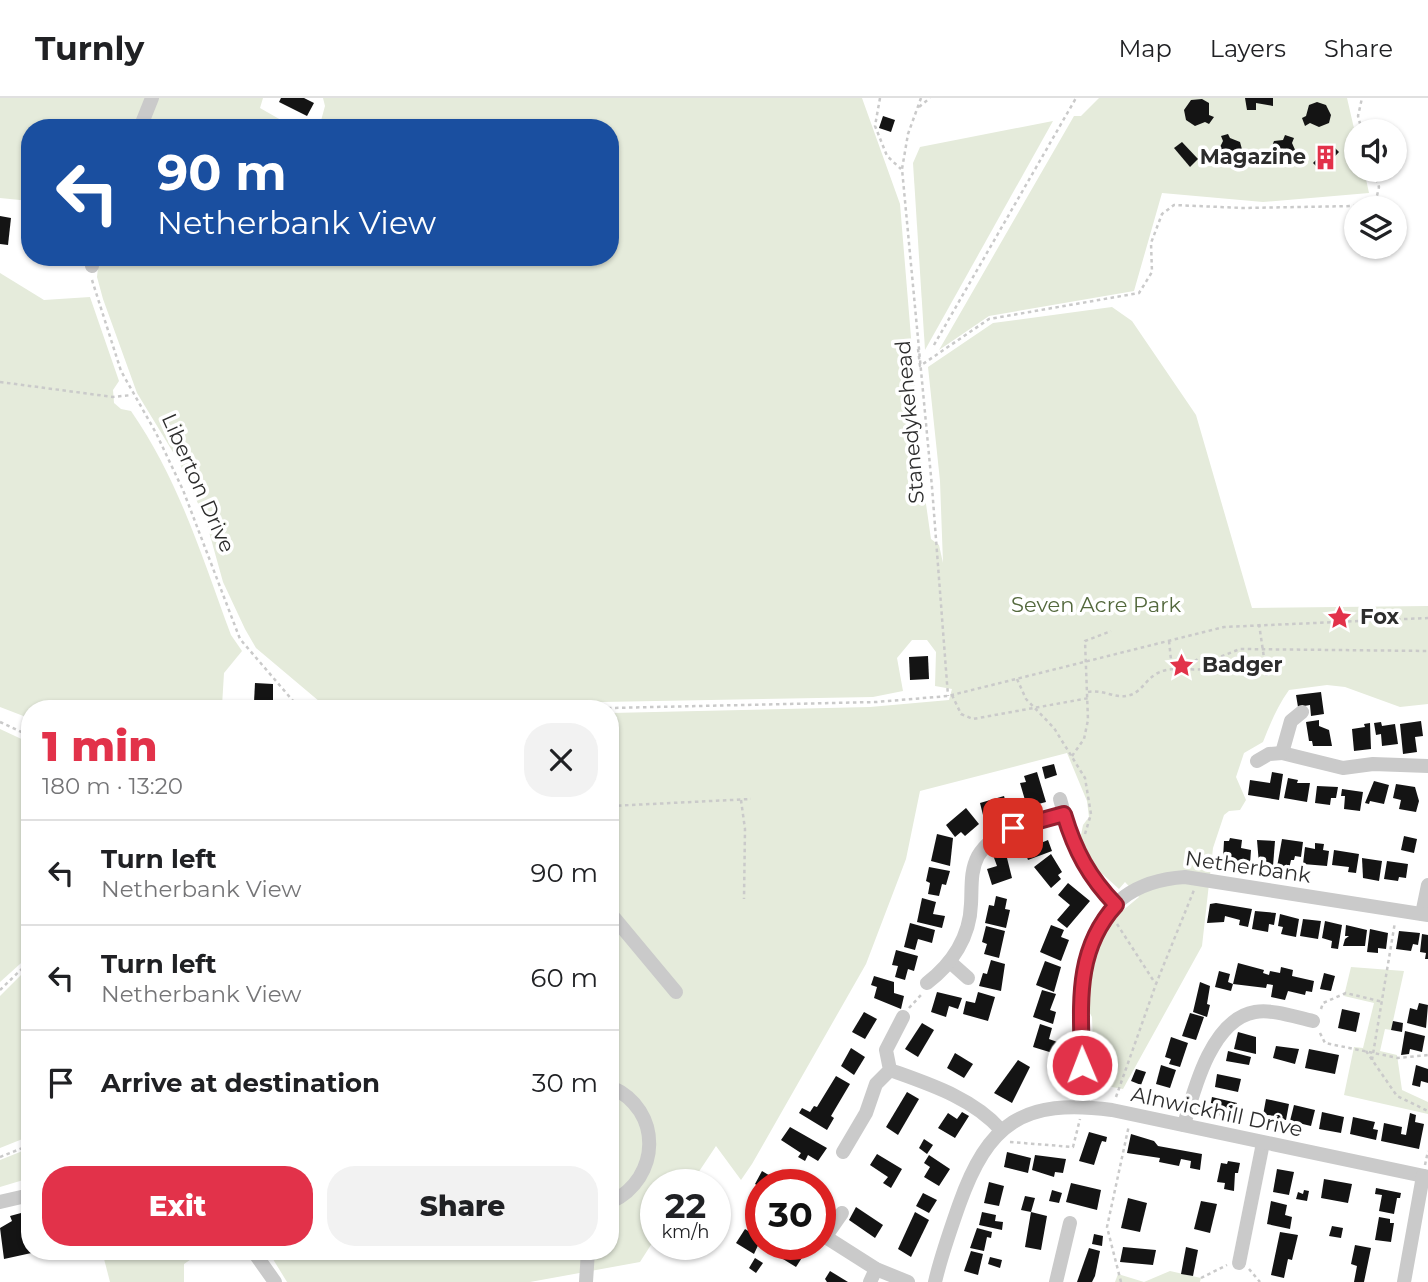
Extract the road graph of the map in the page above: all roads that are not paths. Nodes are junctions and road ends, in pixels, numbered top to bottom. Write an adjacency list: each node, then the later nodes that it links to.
1 (152, 98): 2 (street)
2 (144, 119)
3 (1302, 712): 4 (street)
4 (1282, 753): 5 (street); 6 (street)
5 (1257, 761)
6 (1428, 766)
7 (1060, 799): 8 (street)
8 (1064, 814): 10 (street); 13 (street)
9 (1428, 885): 11 (street, Netherbank)
10 (1113, 909): 11 (street, Netherbank); 21 (street, Netherbank)
11 (1425, 915)
12 (619, 924): 16 (street)
13 (950, 962): 14 (street); 15 (street)
14 (968, 978)
15 (927, 983)
16 (676, 992)
17 (903, 1017): 19 (street)
18 (1313, 1021): 22 (street)
19 (890, 1070): 23 (street); 25 (street)
20 (619, 1092): 27 (street)
21 (1083, 1106): 22 (street, Alnwickhill Drive); 23 (street, Alnwickhill Drive)
22 (1184, 1125): 24 (street, Alnwickhill Drive)
23 (1001, 1130): 41 (street, Alnwickhill Drive)
24 (1263, 1143): 26 (street, Alnwickhill Drive); 36 (street)
25 (843, 1152)
26 (1426, 1177): 43 (street)
27 (619, 1196)
28 (21, 1197): 29 (street)
29 (0, 1202)
30 (842, 1213): 31 (street)
31 (836, 1220)
32 (1070, 1223): 42 (street)
33 (836, 1245): 37 (street)
34 (259, 1260): 38 (street)
35 (587, 1260): 39 (street)
36 (1239, 1263)
37 (873, 1276): 40 (street)
38 (275, 1282)
39 (586, 1282)
40 (908, 1282)
41 (934, 1282)
42 (1056, 1282)
43 (1404, 1282)

